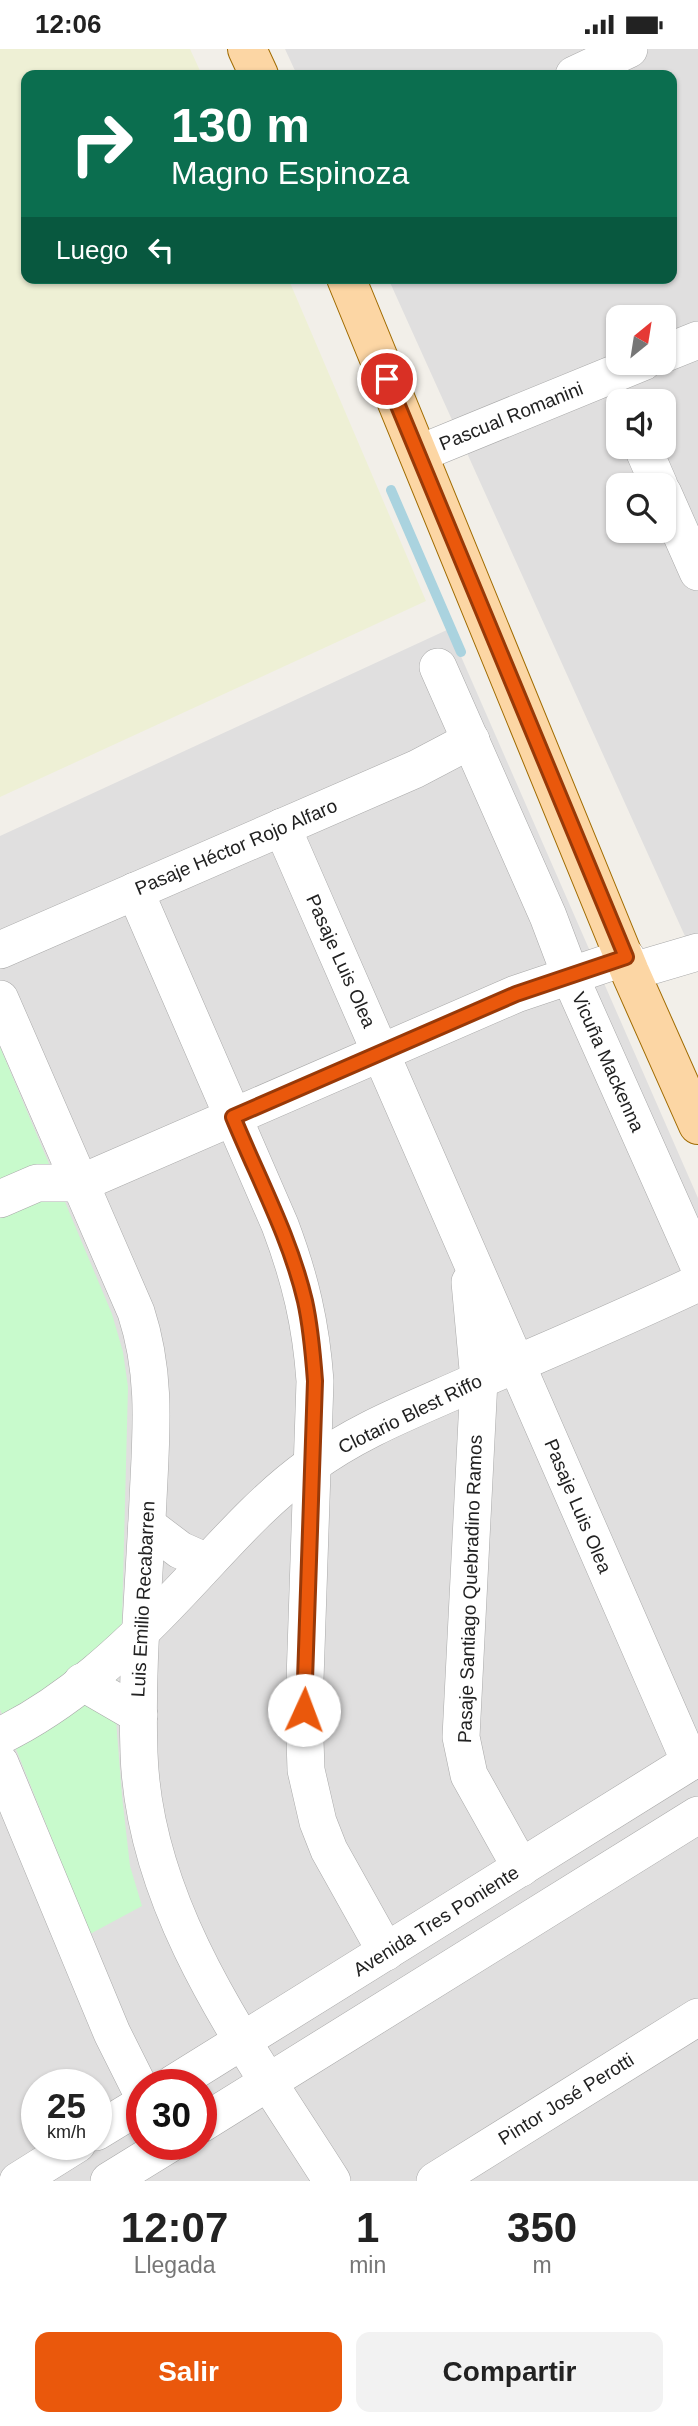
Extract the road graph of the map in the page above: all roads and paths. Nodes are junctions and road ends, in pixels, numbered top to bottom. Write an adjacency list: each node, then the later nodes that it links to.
1 (247, 49): 3 (main road)
2 (629, 49): 4 (street)
3 (257, 70)
4 (585, 70)
5 (348, 284): 9 (main road)
6 (698, 340): 7 (street)
7 (676, 349)
8 (625, 379): 9 (street, Pascual Romanini)
9 (418, 454): 18 (main road)
10 (676, 522): 11 (street)
11 (698, 572)
12 (438, 667): 13 (street, Vicuña Mackenna)
13 (471, 740): 14 (street, Pasaje Héctor Rojo Alfaro); 19 (street, Vicuña Mackenna)
14 (282, 827): 15 (street, Pasaje Héctor Rojo Alfaro); 21 (street, Pasaje Luis Olea)
15 (135, 891): 16 (street, Pasaje Héctor Rojo Alfaro); 22 (street)
16 (0, 950)
17 (698, 952): 18 (street)
18 (628, 965): 19 (street); 23 (main road)
19 (570, 975): 21 (street); 27 (street, Vicuña Mackenna)
20 (0, 999): 24 (street, Luis Emilio Recabarren)
21 (382, 1052): 22 (street); 26 (street, Pasaje Luis Olea)
22 (233, 1117): 24 (street); 31 (street)
23 (698, 1125)
24 (81, 1184): 25 (street); 32 (street, Luis Emilio Recabarren)
25 (0, 1199)
26 (467, 1250): 29 (street, Pasaje Luis Olea); 30 (street, Pasaje Luis Olea)
27 (698, 1264)
28 (698, 1283): 29 (street, Clotario Blest Riffo)
29 (516, 1364): 30 (street, Clotario Blest Riffo); 38 (street, Pasaje Luis Olea)
30 (479, 1380): 31 (street, Clotario Blest Riffo); 41 (street, Pasaje Santiago Quebradino Ramos)
31 (313, 1464): 33 (street, Clotario Blest Riffo); 42 (street)
32 (147, 1525): 33 (street); 34 (street, Luis Emilio Recabarren)
33 (207, 1562): 34 (street, Clotario Blest Riffo)
34 (141, 1631): 35 (street, Clotario Blest Riffo); 36 (street, Luis Emilio Recabarren)
35 (82, 1682): 36 (street); 37 (street, Clotario Blest Riffo)
36 (139, 1715): 44 (street, Luis Emilio Recabarren)
37 (0, 1736)
38 (694, 1760): 41 (street, Avenida Tres Poniente)
39 (0, 1763): 45 (street)
40 (698, 1815): 47 (street)
41 (521, 1868): 42 (street, Avenida Tres Poniente)
42 (386, 1952): 44 (street, Avenida Tres Poniente)
43 (698, 2017): 56 (street, Pintor José Perotti)
44 (244, 2040): 46 (street, Avenida Tres Poniente); 47 (street, Luis Emilio Recabarren)
45 (130, 2069)
46 (197, 2069)
47 (270, 2081): 48 (street); 55 (street, Luis Emilio Recabarren)
48 (217, 2114)
49 (52, 2160): 53 (street)
50 (143, 2160): 54 (street)
51 (0, 2161): 52 (street)
52 (12, 2181)
53 (18, 2181)
54 (109, 2181)
55 (332, 2181)
56 (435, 2181)

